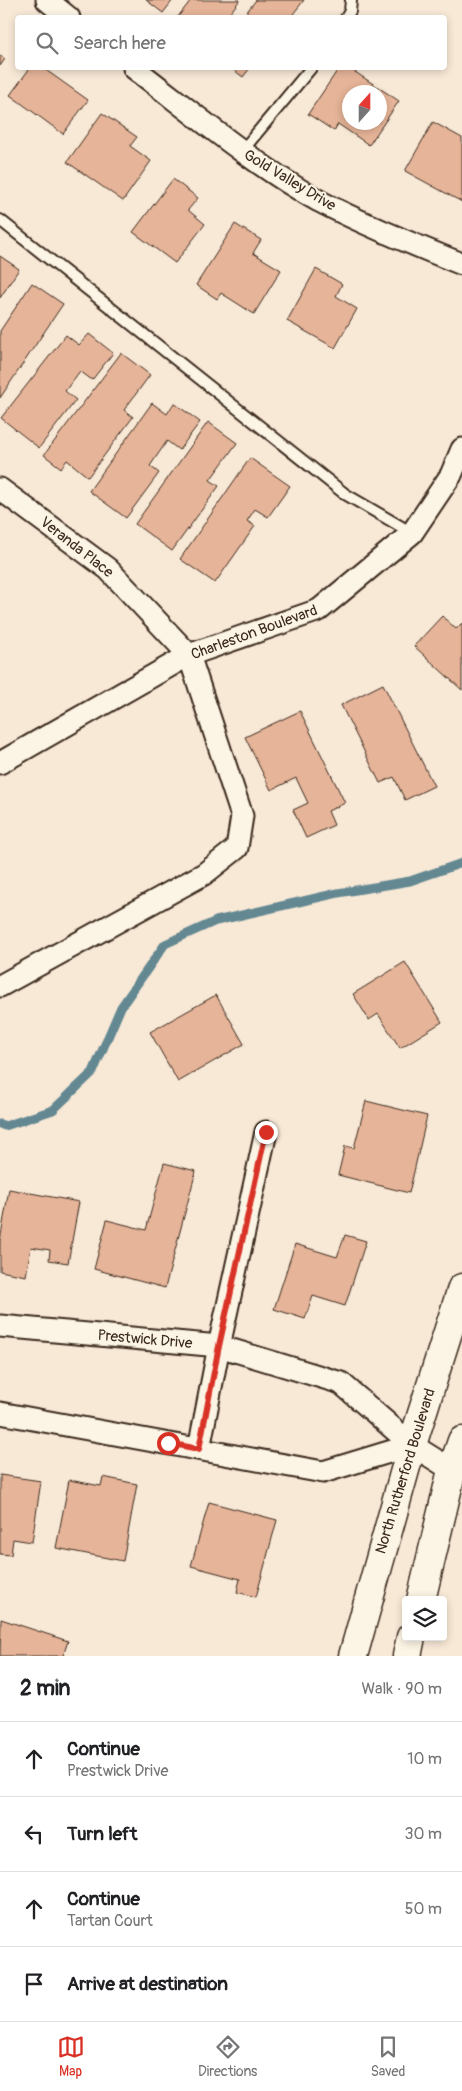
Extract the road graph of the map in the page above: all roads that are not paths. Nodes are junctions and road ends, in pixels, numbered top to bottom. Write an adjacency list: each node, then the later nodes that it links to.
1 (47, 0): 3 (street)
2 (351, 0): 4 (lane)
3 (65, 15)
4 (348, 15)
5 (137, 70): 7 (street, Gold Valley Drive)
6 (309, 70): 7 (lane)
7 (242, 151): 9 (street, Gold Valley Drive)
8 (0, 220): 12 (lane)
9 (462, 264)
10 (462, 449): 12 (street, Charleston Boulevard)
11 (0, 489): 13 (street, Veranda Place)
12 (412, 533): 13 (street, Charleston Boulevard)
13 (189, 655): 14 (street, Charleston Boulevard); 15 (street)
14 (0, 763)
15 (0, 986)
16 (266, 1132): 19 (street)
17 (462, 1288): 22 (main road, North Rutherford Boulevard)
18 (0, 1326): 19 (street, Prestwick Drive)
19 (219, 1346): 22 (street, Prestwick Drive); 23 (street)
20 (0, 1413): 23 (street)
21 (462, 1441): 24 (main road)
22 (412, 1445): 23 (street); 24 (street, Prestwick Drive); 27 (main road, North Rutherford Boulevard)
23 (199, 1449)
24 (457, 1471): 25 (main road)
25 (422, 1596)
26 (411, 1641): 28 (main road)
27 (353, 1656)
28 (407, 1656)

